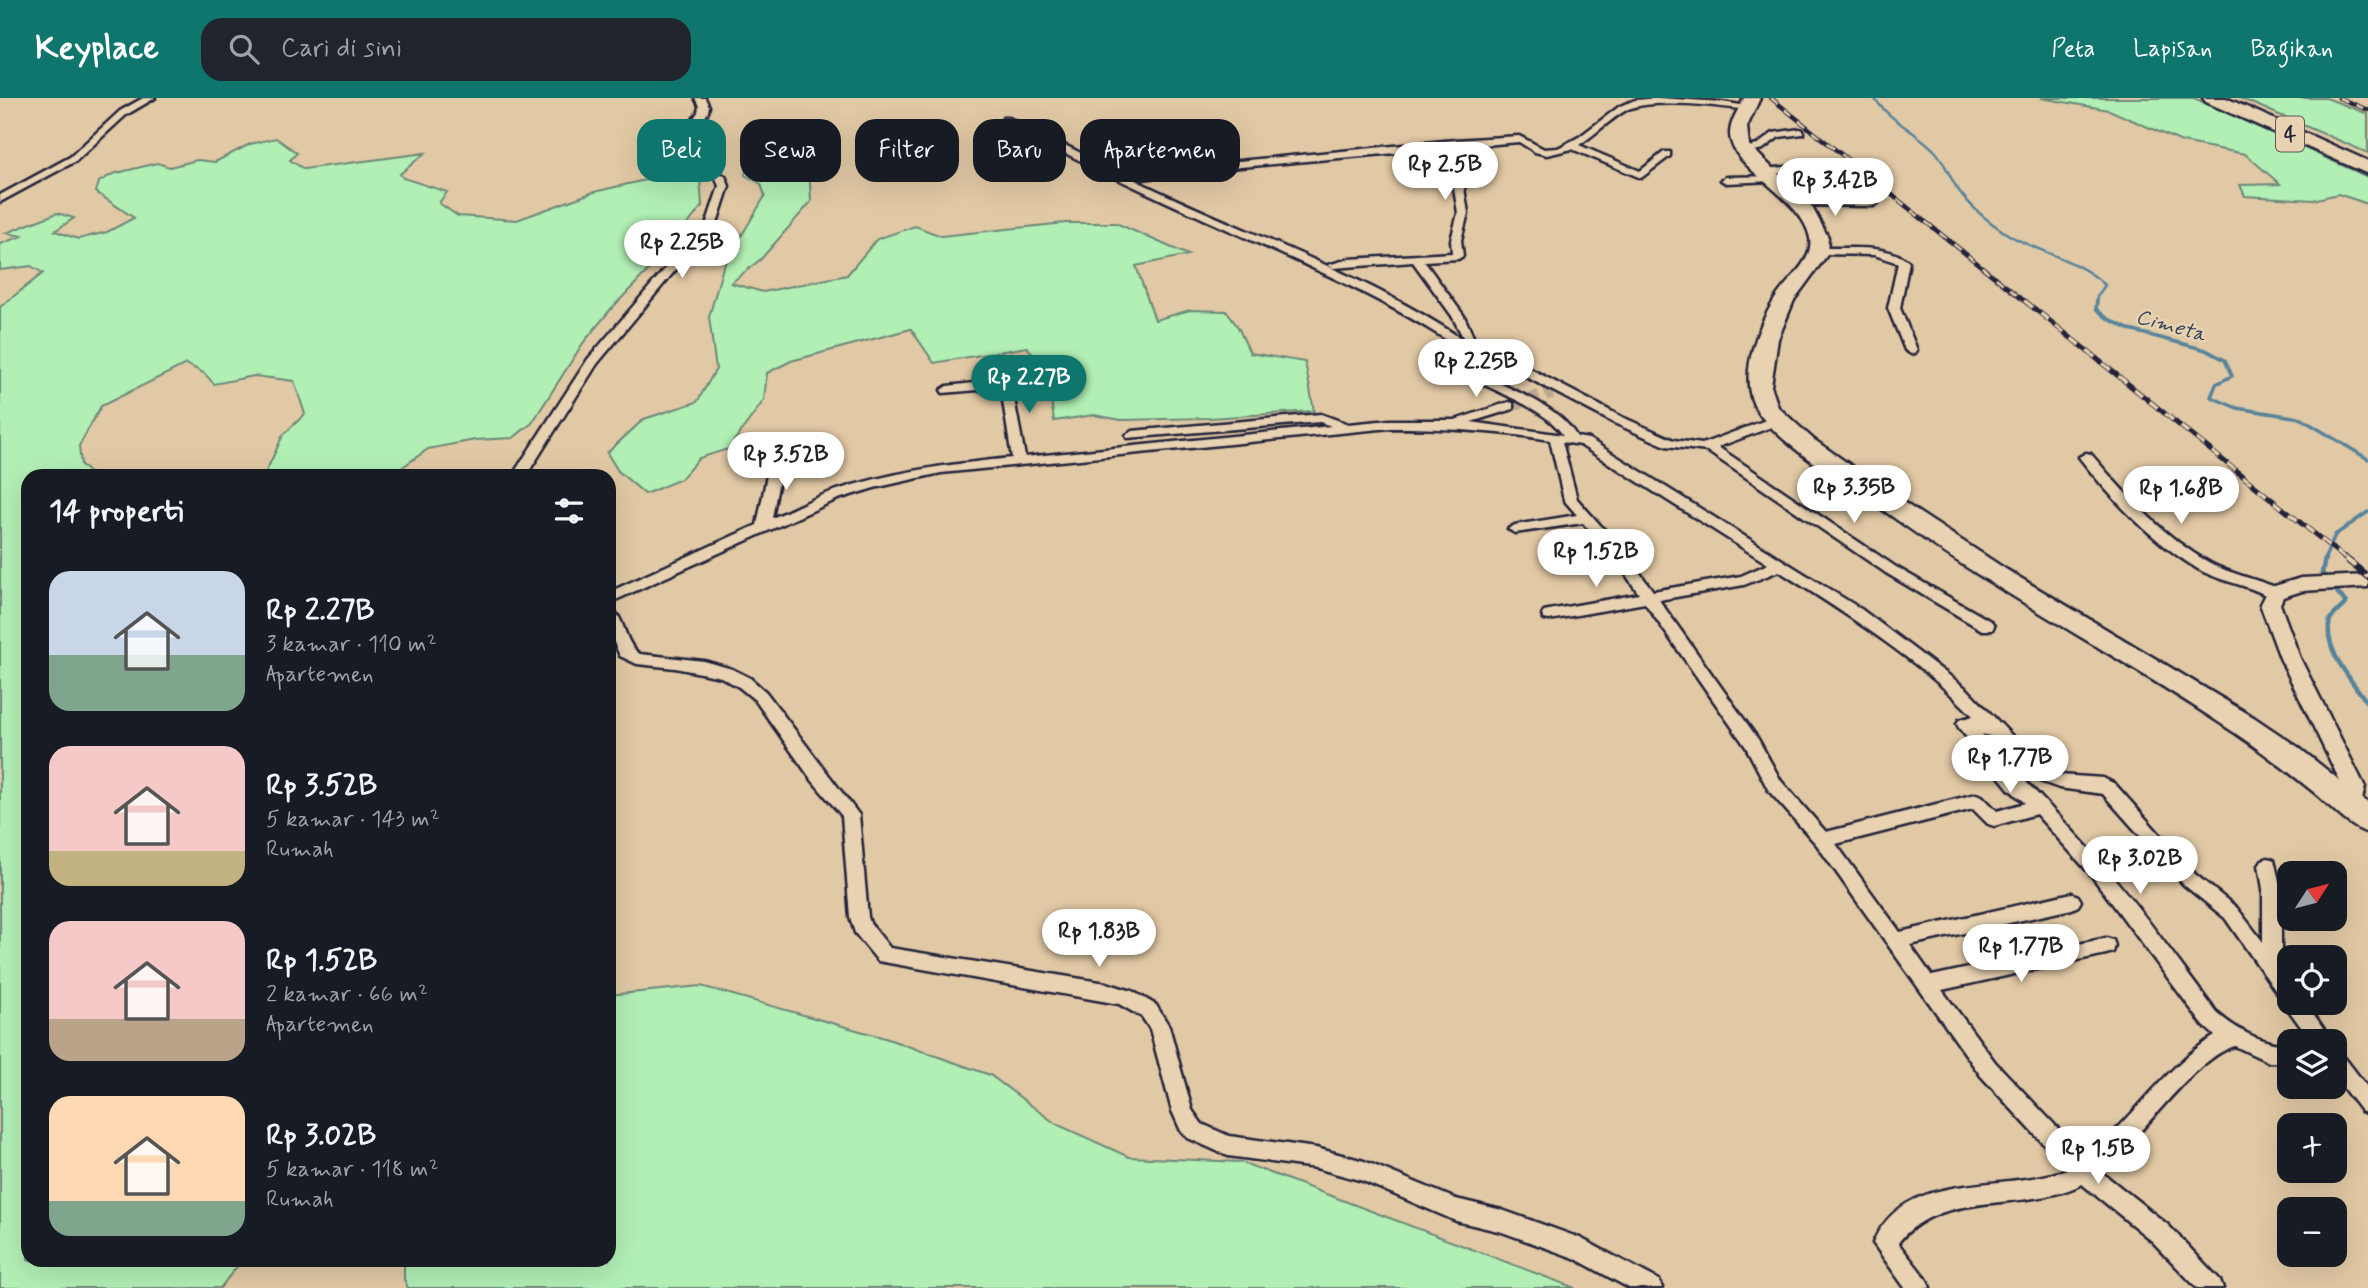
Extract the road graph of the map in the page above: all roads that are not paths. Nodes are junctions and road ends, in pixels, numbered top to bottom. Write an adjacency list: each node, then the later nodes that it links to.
1 (150, 98): 18 (street)
2 (700, 98): 37 (street)
3 (2212, 98): 14 (highway, 4)
4 (2229, 98): 11 (highway, 4)
5 (1750, 103): 8 (street); 9 (highway)
6 (1800, 132): 9 (street)
7 (1455, 144): 8 (street); 12 (street); 22 (street)
8 (1571, 145): 10 (street)
9 (1744, 150): 15 (highway)
10 (1667, 154)
11 (2368, 158)
12 (1240, 164)
13 (1819, 166): 15 (street)
14 (2368, 168)
15 (1770, 175): 16 (street); 19 (highway)
16 (1726, 180)
17 (1135, 182): 25 (street)
18 (0, 199)
19 (1797, 203): 20 (street); 21 (highway)
20 (1873, 203)
21 (1819, 251): 24 (street); 28 (highway)
22 (1415, 257): 23 (street); 25 (street)
23 (1333, 265)
24 (1911, 350)
25 (1474, 352): 32 (street); 33 (street)
26 (947, 390): 36 (street)
27 (1509, 407): 29 (street)
28 (1779, 420): 33 (street); 51 (highway)
29 (1452, 424): 30 (street); 32 (street)
30 (1345, 427): 31 (street); 36 (street)
31 (1132, 435)
32 (1564, 439): 38 (street); 41 (street)
33 (1708, 446): 47 (street)
34 (777, 453): 39 (street)
35 (2086, 457): 43 (street)
36 (1019, 461): 39 (street)
37 (523, 469)
38 (1585, 518): 40 (street); 45 (street)
39 (764, 525): 44 (street)
40 (1515, 530)
41 (1780, 565): 45 (street); 49 (street)
42 (2367, 582): 43 (street)
43 (2275, 593): 51 (street)
44 (616, 595)
45 (1648, 599): 46 (street); 52 (street)
46 (1549, 615)
47 (1987, 626)
48 (616, 630): 65 (street)
49 (2023, 758): 50 (street); 57 (street)
50 (2040, 806): 52 (street); 60 (street)
51 (2360, 813)
52 (1823, 840): 55 (street)
53 (2268, 865): 57 (street)
54 (2072, 901): 55 (street)
55 (1894, 941): 59 (street)
56 (2106, 946): 59 (street)
57 (2272, 969): 58 (street)
58 (2277, 976)
59 (1927, 985): 64 (street)
60 (2230, 1037): 61 (street); 64 (street)
61 (2277, 1054)
62 (2347, 1077): 63 (street)
63 (2368, 1104)
64 (2083, 1171): 66 (street); 67 (street)
65 (1651, 1288)
66 (1919, 1288)
67 (2213, 1288)

